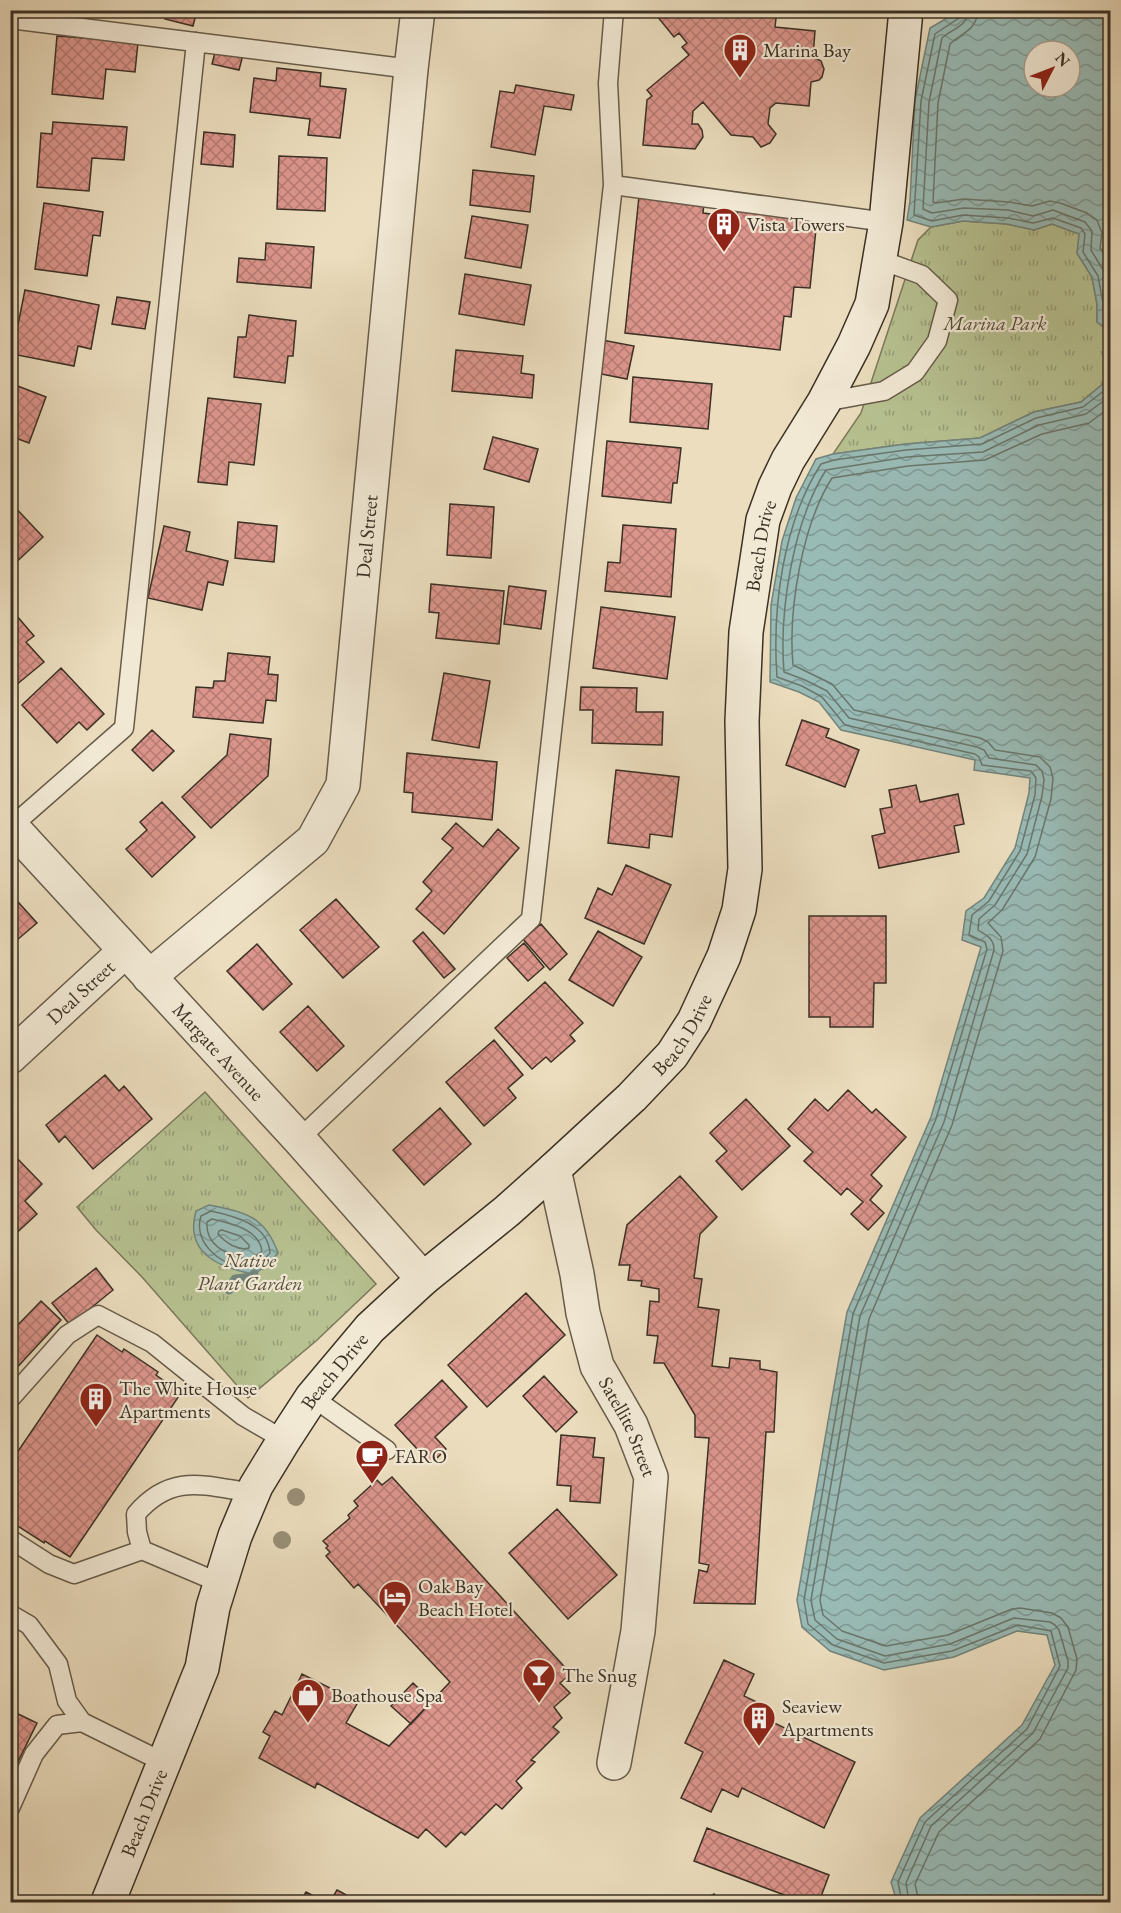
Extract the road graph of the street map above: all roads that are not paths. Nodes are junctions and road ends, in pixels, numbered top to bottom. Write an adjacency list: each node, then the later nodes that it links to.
1 (418, 10): 6 (street, Deal Street)
2 (614, 10): 7 (lane)
3 (906, 10): 8 (street, Beach Drive)
4 (10, 20): 5 (lane)
5 (196, 42): 6 (lane); 11 (lane)
6 (411, 69): 13 (street, Deal Street)
7 (613, 184): 8 (lane); 15 (lane)
8 (886, 222): 9 (street, Beach Drive)
9 (881, 260): 10 (street, Beach Drive); 10 (lane)
10 (824, 402): 16 (street, Beach Drive)
11 (11, 826): 12 (street, Margate Avenue)
12 (125, 951): 13 (street, Margate Avenue); 14 (street, Deal Street)
13 (149, 977): 15 (street, Margate Avenue)
14 (10, 1057)
15 (299, 1139): 17 (street, Margate Avenue)
16 (554, 1169): 17 (street, Beach Drive); 29 (street, Satellite Street)
17 (423, 1279): 18 (street, Beach Drive)
18 (312, 1397): 20 (street, Beach Drive); 21 (lane)
19 (10, 1399): 20 (lane)
20 (284, 1440): 22 (street, Beach Drive)
21 (387, 1450)
22 (253, 1493): 24 (lane); 25 (street, Beach Drive)
23 (10, 1539): 24 (lane)
24 (142, 1550): 25 (lane)
25 (220, 1583): 28 (street, Beach Drive)
26 (10, 1614): 27 (lane)
27 (82, 1722): 28 (lane); 30 (lane)
28 (165, 1763): 31 (street, Beach Drive)
29 (614, 1763)
30 (10, 1808)
31 (108, 1902)

